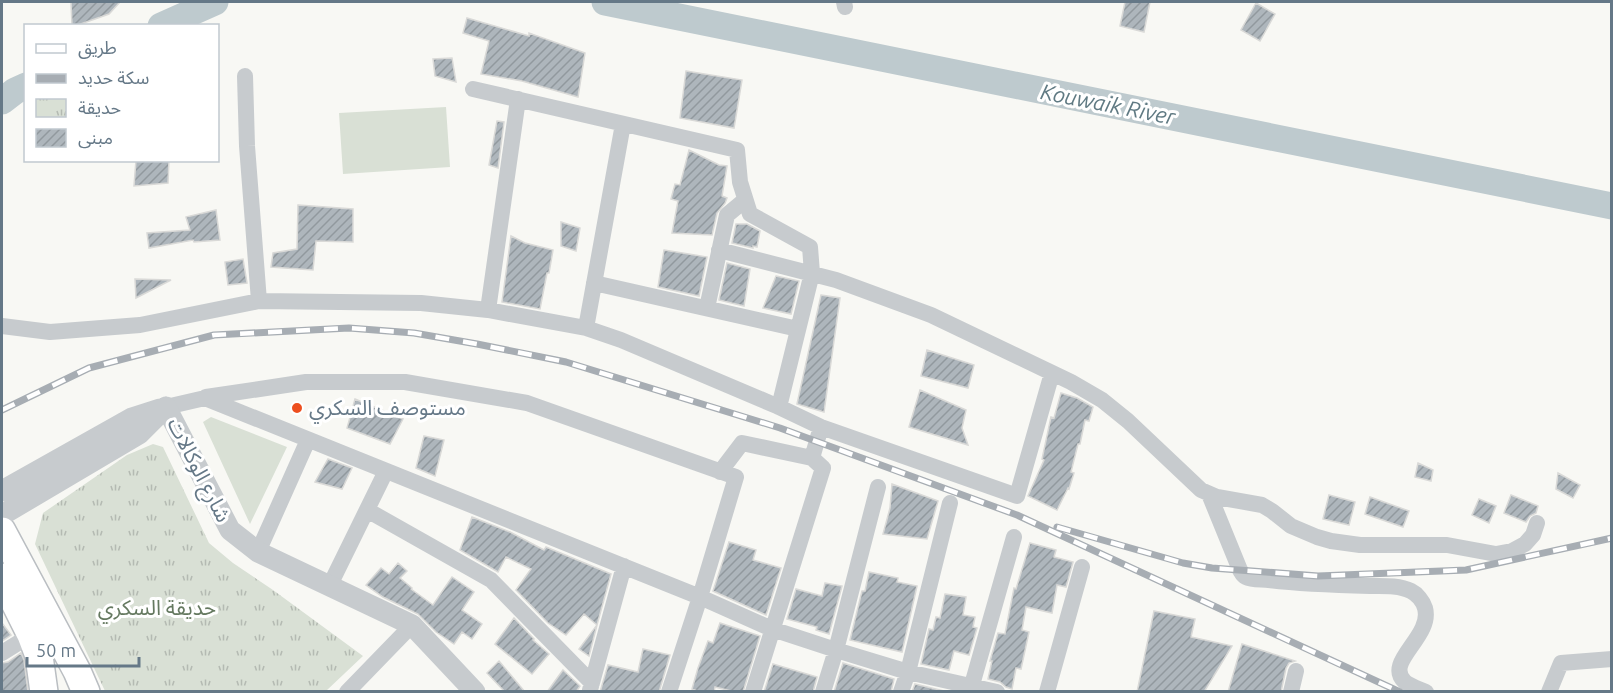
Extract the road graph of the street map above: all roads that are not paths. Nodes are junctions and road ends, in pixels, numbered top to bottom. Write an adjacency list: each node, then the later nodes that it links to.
1 (245, 76): 9 (street)
2 (473, 89): 3 (street)
3 (518, 99): 4 (street); 11 (street)
4 (623, 124): 5 (street); 8 (street)
5 (745, 200): 6 (street); 7 (street)
6 (719, 250): 7 (street); 10 (street)
7 (812, 273): 14 (street); 15 (street)
8 (594, 283): 10 (street); 13 (street)
9 (259, 301): 11 (street); 12 (street)
10 (707, 309): 14 (street)
11 (488, 310): 13 (street)
12 (2, 326)
13 (586, 328): 18 (street)
14 (798, 329): 18 (street)
15 (1052, 373): 19 (street); 26 (street)
16 (205, 398): 17 (street); 20 (street); 23 (street)
17 (166, 406): 25 (street, شارع الوكالات); 29 (street); 33 (street, شارع الوكالات)
18 (779, 407): 19 (street)
19 (821, 427): 21 (street)
20 (308, 440): 22 (street); 33 (street)
21 (813, 458): 23 (street); 40 (street)
22 (386, 471): 28 (street); 34 (street)
23 (720, 472): 38 (street)
24 (878, 487): 42 (street)
25 (2, 491)
26 (1209, 494): 30 (street); 60 (street)
27 (950, 503): 46 (street)
28 (367, 510): 37 (street); 47 (street)
29 (2, 515)
30 (1536, 523)
31 (2, 531): 49 (main road)
32 (1014, 537): 48 (street)
33 (258, 552): 37 (street, شارع الوكالات)
34 (624, 566): 38 (street); 47 (street)
35 (1082, 567): 58 (street)
36 (3, 583): 41 (main road)
37 (330, 585): 39 (street, شارع الوكالات)
38 (700, 597): 40 (street); 53 (street)
39 (412, 625): 51 (street); 52 (street, شارع الوكالات)
40 (772, 629): 42 (street); 54 (street)
41 (31, 635): 43 (street); 50 (main road)
42 (836, 650): 46 (street); 55 (street)
43 (2, 653)
44 (1611, 659): 61 (street)
45 (1296, 671): 59 (street)
46 (908, 672): 48 (street); 56 (street)
47 (591, 687)
48 (971, 689): 57 (street)
49 (85, 690)
50 (44, 692)
51 (347, 692)
52 (475, 692)
53 (669, 692)
54 (753, 692)
55 (823, 692)
56 (901, 692)
57 (997, 692)
58 (1047, 692)
59 (1290, 692)
60 (1426, 692)
61 (1549, 692)

